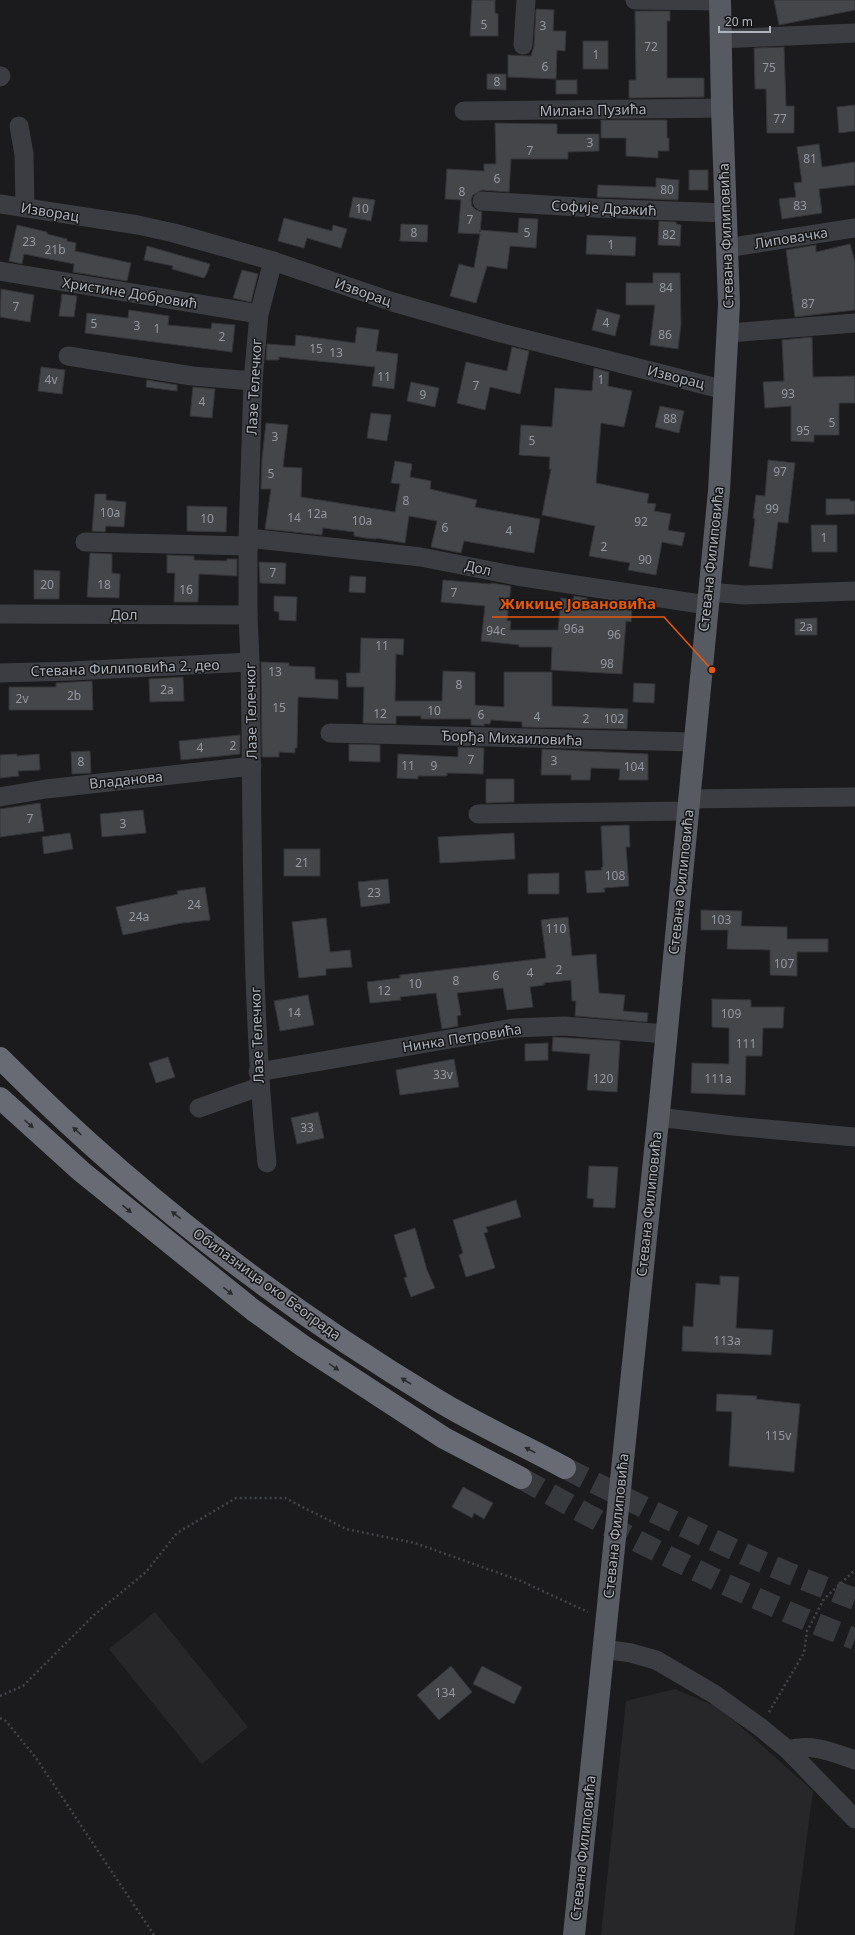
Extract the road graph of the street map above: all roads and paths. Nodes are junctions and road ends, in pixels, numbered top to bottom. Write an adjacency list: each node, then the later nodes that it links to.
1 (526, 0): 6 (street)
2 (635, 0): 3 (street)
3 (720, 1): 5 (main road, Стевана Филиповића)
4 (855, 33): 5 (street)
5 (720, 39): 7 (main road, Стевана Филиповића)
6 (523, 45)
7 (722, 108): 8 (street, Милана Пузића); 13 (main road, Стевана Филиповића)
8 (464, 111)
9 (19, 126): 12 (street)
10 (482, 201): 13 (street, Софије Дражић)
11 (0, 204): 12 (street, Изворац)
12 (25, 208): 16 (street, Изворац)
13 (726, 212): 15 (main road, Стевана Филиповића)
14 (855, 228): 15 (street, Липовачка)
15 (726, 248): 20 (main road, Стевана Филиповића)
16 (273, 261): 18 (street, Лазе Телечког); 23 (street, Изворац)
17 (0, 271): 18 (street, Христине Добровић)
18 (259, 314): 22 (street, Лазе Телечког)
19 (855, 324): 20 (street)
20 (729, 333): 23 (main road, Стевана Филиповића)
21 (68, 356): 22 (street)
22 (253, 381): 25 (street, Лазе Телечког)
23 (725, 390): 27 (main road, Стевана Филиповића)
24 (85, 542): 25 (street, Дол)
25 (249, 542): 27 (street, Дол); 29 (street, Лазе Телечког)
26 (855, 591): 27 (street, Дол)
27 (707, 598): 33 (main road, Стевана Филиповића)
28 (0, 614): 29 (street, Дол)
29 (248, 616): 30 (street, Лазе Телечког)
30 (250, 662): 31 (street, Стевана Филиповића 2. део); 34 (street, Лазе Телечког)
31 (0, 672)
32 (330, 732): 33 (street, Ђорђа Михаиловића)
33 (694, 742): 37 (main road, Стевана Филиповића)
34 (252, 766): 35 (street, Владанова); 41 (street, Лазе Телечког)
35 (0, 797)
36 (855, 797): 37 (street)
37 (688, 805): 38 (street); 39 (main road, Стевана Филиповића)
38 (478, 814)
39 (666, 1034): 41 (street, Нинка Петровића); 44 (main road, Стевана Филиповића)
40 (0, 1058): 47 (highway, Обилазница око Београда, one-way to 40)
41 (259, 1080): 43 (street, Нинка Петровића); 46 (street, Лазе Телечког)
42 (0, 1098): 48 (highway, Обилазница око Београда, one-way to 48)
43 (199, 1108)
44 (658, 1117): 45 (street, Стевана Филиповића); 50 (main road, Стевана Филиповића)
45 (855, 1137)
46 (267, 1163)
47 (565, 1468)
48 (521, 1478)
49 (855, 1570): 54 (path)
50 (607, 1621): 51 (main road, Стевана Филиповића); 52 (path)
51 (604, 1649): 54 (street); 59 (main road, Стевана Филиповића)
52 (0, 1696)
53 (0, 1718): 58 (path)
54 (760, 1727): 55 (street)
55 (788, 1750): 56 (street); 57 (street)
56 (855, 1760)
57 (855, 1819)
58 (154, 1935)
59 (574, 1935)

